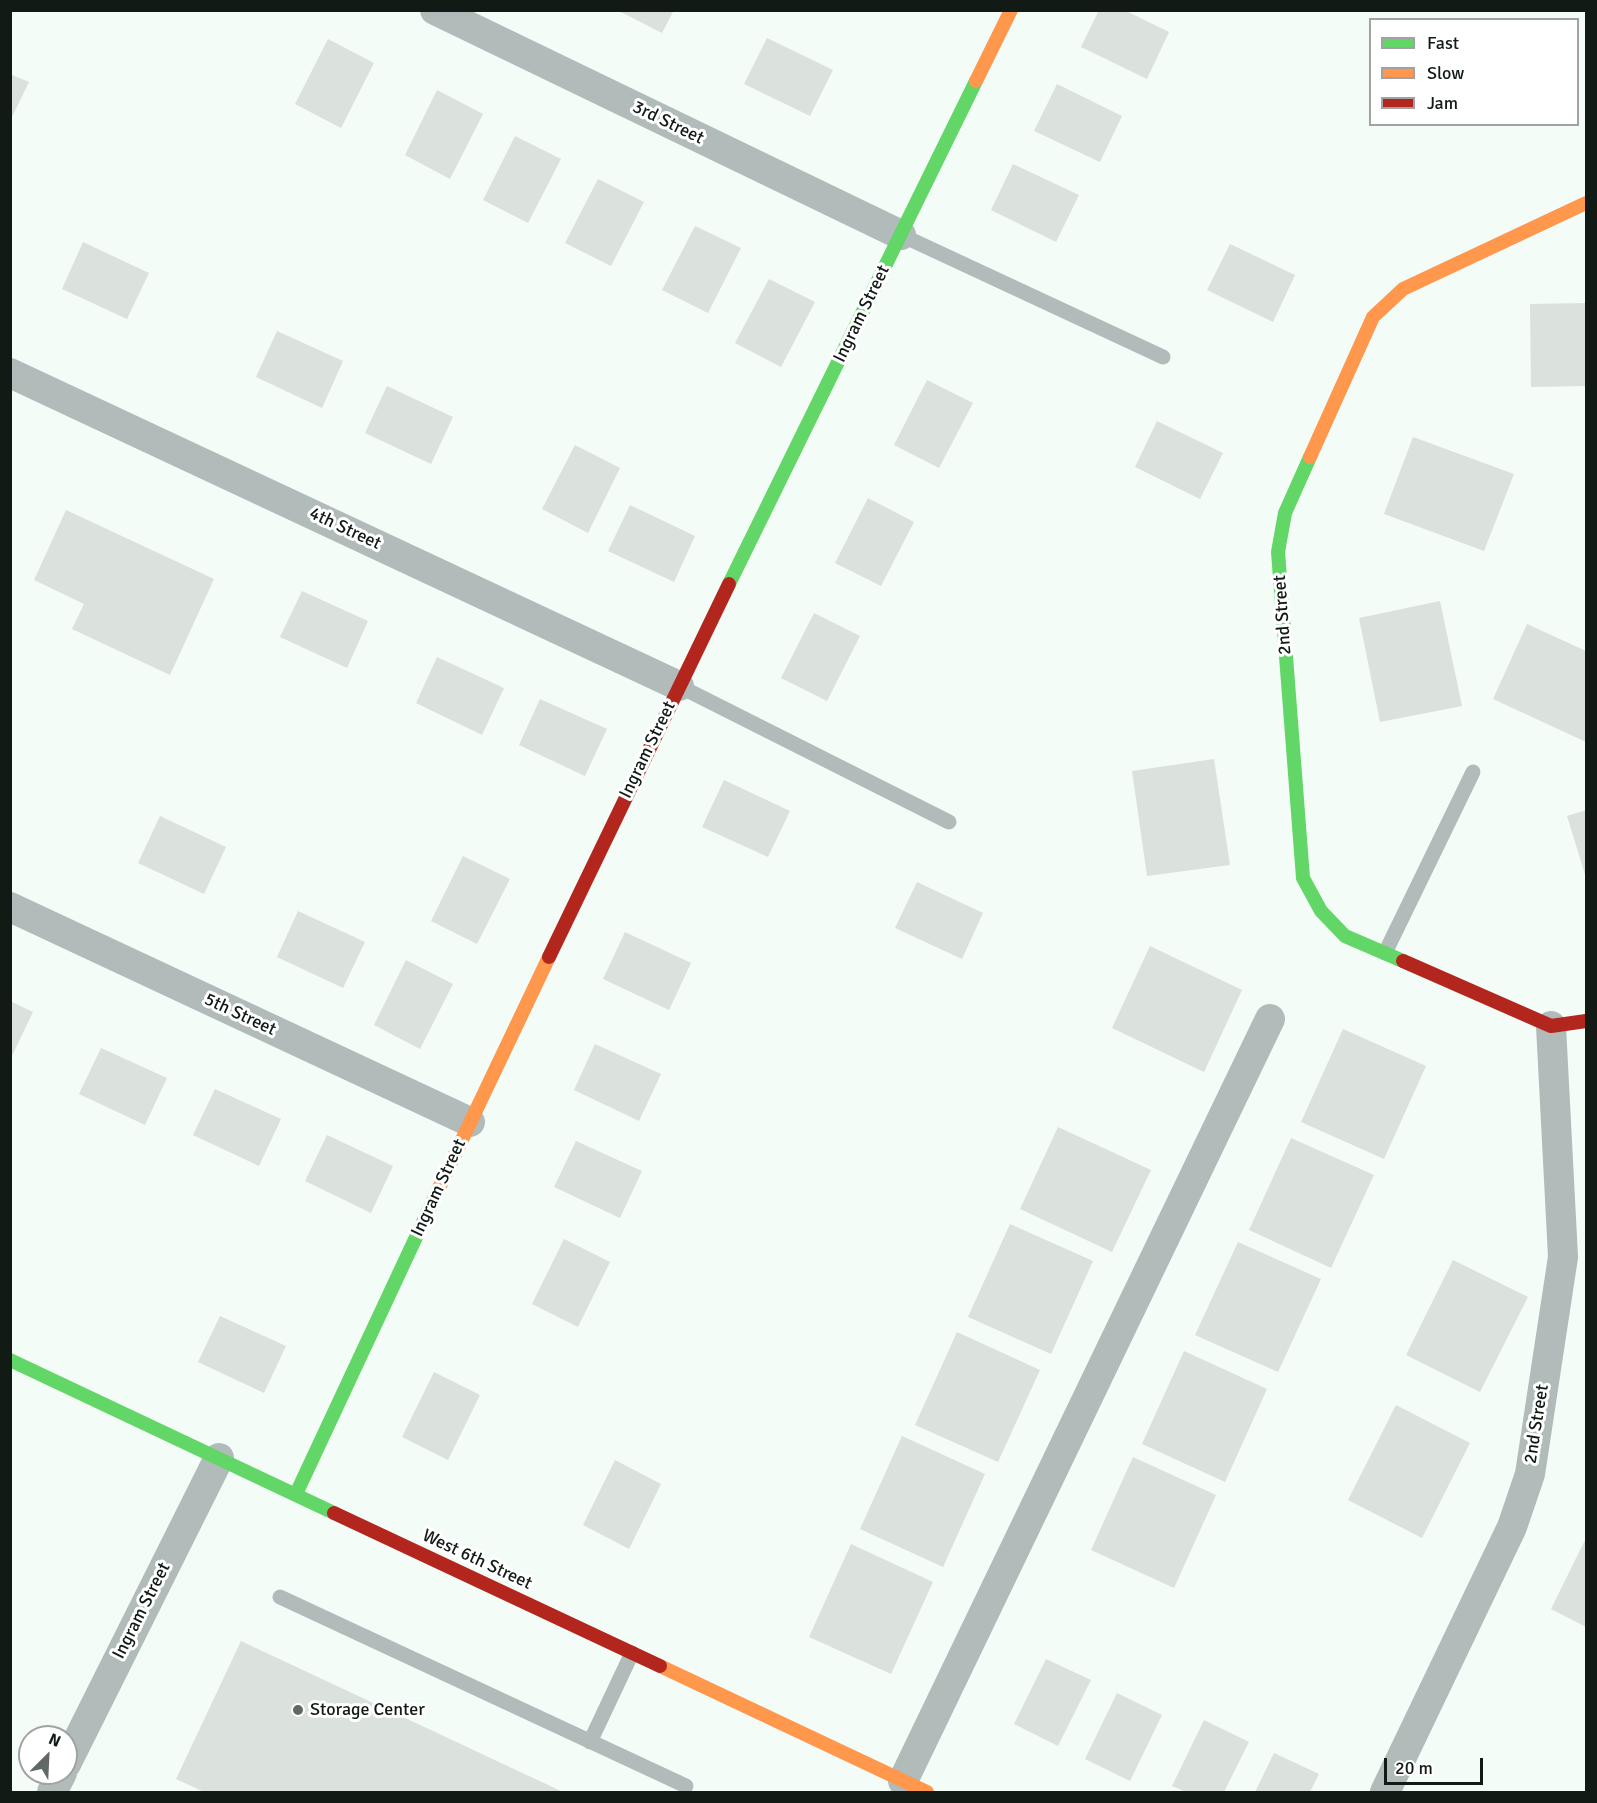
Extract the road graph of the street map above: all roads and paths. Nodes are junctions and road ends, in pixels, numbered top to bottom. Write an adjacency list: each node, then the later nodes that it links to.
1 (435, 10): 4 (street, 3rd Street)
2 (1011, 10): 4 (street, Ingram Street)
3 (1587, 203): 11 (street, 2nd Street)
4 (901, 235): 5 (lane); 7 (street, Ingram Street)
5 (1163, 357)
6 (10, 373): 7 (street, 4th Street)
7 (679, 686): 9 (lane); 15 (street, Ingram Street)
8 (1473, 772): 11 (lane)
9 (949, 822)
10 (10, 907): 15 (street, 5th Street)
11 (1385, 953): 14 (street, 2nd Street)
12 (1270, 1019): 24 (street)
13 (1587, 1020): 14 (street)
14 (1551, 1026): 25 (street, 2nd Street)
15 (470, 1122): 18 (street, Ingram Street)
16 (10, 1360): 17 (street, West 6th Street)
17 (219, 1458): 18 (street, West 6th Street); 21 (street, Ingram Street)
18 (296, 1494): 20 (street, West 6th Street)
19 (280, 1597): 22 (lane)
20 (632, 1653): 22 (lane); 24 (street, West 6th Street)
21 (78, 1740)
22 (590, 1742): 23 (lane)
23 (686, 1786)
24 (915, 1787)
25 (1386, 1792)

